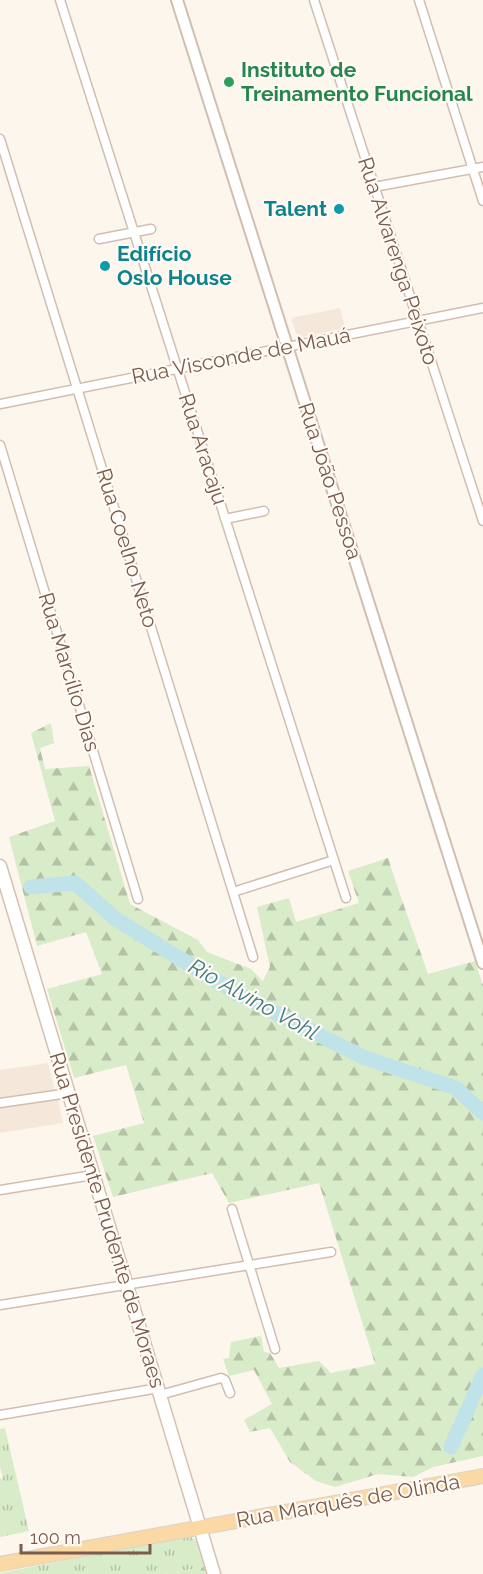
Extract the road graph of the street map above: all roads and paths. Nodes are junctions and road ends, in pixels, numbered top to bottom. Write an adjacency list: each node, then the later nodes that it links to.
1 (60, 0): 11 (street, Rua Aracaju)
2 (177, 0): 15 (street, Rua João Pessoa)
3 (314, 0): 8 (street, Rua Alvarenga Peixoto)
4 (419, 0): 7 (street)
5 (0, 139): 17 (street, Rua Coelho Neto)
6 (483, 167): 7 (street)
7 (473, 169): 8 (street); 9 (street)
8 (375, 187): 14 (street, Rua Alvarenga Peixoto)
9 (483, 201)
10 (151, 229): 11 (street)
11 (134, 232): 12 (street); 16 (street, Rua Aracaju)
12 (99, 238)
13 (483, 308): 14 (street, Rua Visconde de Mauá)
14 (418, 321): 15 (street, Rua Visconde de Mauá); 22 (street, Rua Alvarenga Peixoto)
15 (287, 347): 16 (street, Rua Visconde de Mauá); 29 (street, Rua João Pessoa)
16 (178, 369): 17 (street, Rua Visconde de Mauá); 21 (street, Rua Aracaju)
17 (77, 388): 18 (street, Rua Visconde de Mauá); 25 (street, Rua Coelho Neto)
18 (0, 404)
19 (0, 446): 27 (street, Rua Marcílio Dias)
20 (264, 511): 21 (street)
21 (225, 519): 23 (street, Rua Aracaju)
22 (483, 521)
23 (334, 860): 25 (street); 26 (street, Rua Aracaju)
24 (0, 866): 30 (main road, Rua Presidente Prudente de Moraes)
25 (233, 892): 28 (street, Rua Coelho Neto)
26 (346, 898)
27 (138, 899)
28 (253, 957)
29 (483, 963)
30 (69, 1093): 31 (street); 32 (main road, Rua Presidente Prudente de Moraes)
31 (0, 1103)
32 (93, 1175): 33 (street); 37 (main road, Rua Presidente Prudente de Moraes)
33 (0, 1190)
34 (232, 1209): 36 (street)
35 (331, 1252): 36 (street)
36 (249, 1265): 37 (street); 39 (street)
37 (127, 1284): 38 (street); 40 (main road, Rua Presidente Prudente de Moraes)
38 (0, 1305)
39 (275, 1349)
40 (159, 1392): 41 (street); 42 (street); 44 (main road, Rua Presidente Prudente de Moraes)
41 (230, 1393)
42 (0, 1415)
43 (483, 1476): 44 (main road, Rua Marquês de Olinda)
44 (201, 1528): 45 (main road, Rua Marquês de Olinda); 46 (main road, Rua Presidente Prudente de Moraes)
45 (0, 1564)
46 (214, 1574)

